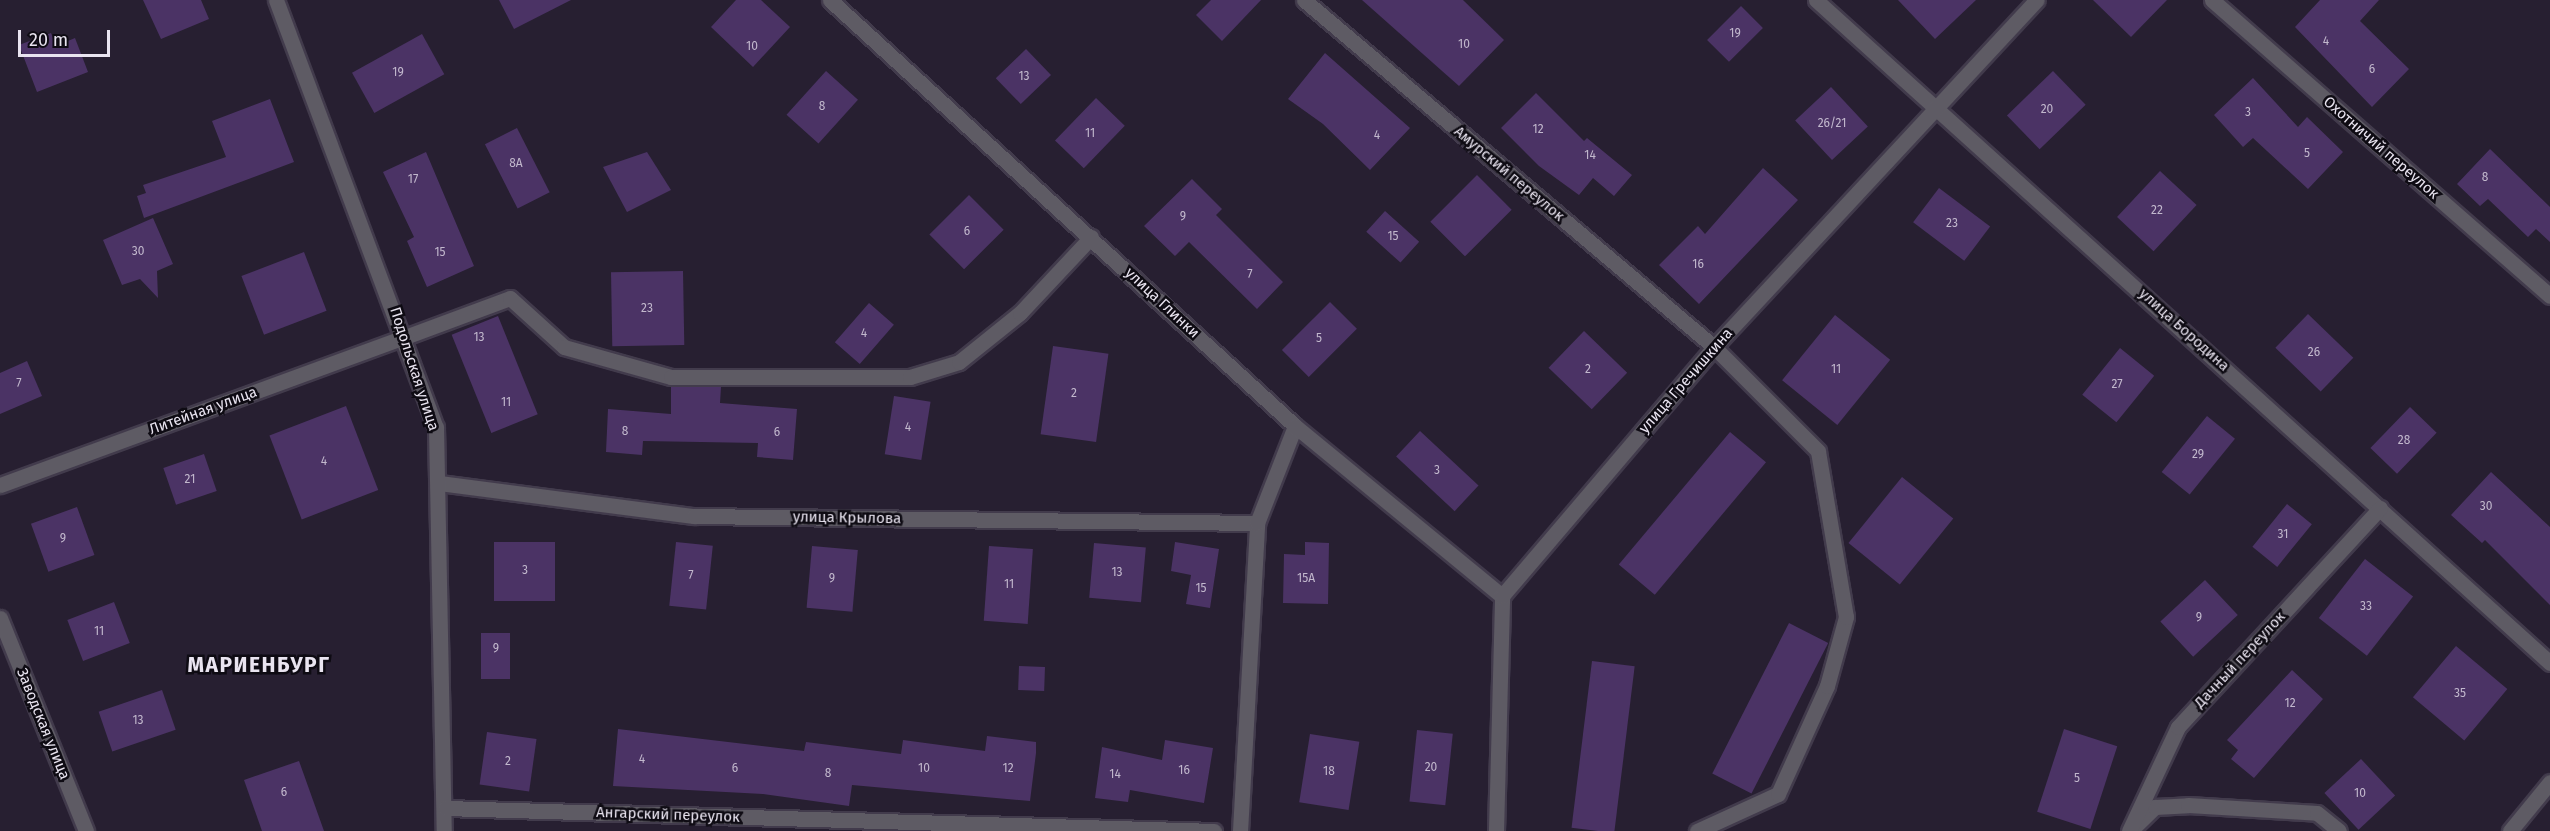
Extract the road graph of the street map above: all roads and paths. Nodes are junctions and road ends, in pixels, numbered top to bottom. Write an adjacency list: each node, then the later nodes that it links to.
1 (276, 0): 10 (street, Подольская улица)
2 (830, 0): 8 (street, улица Глинки)
3 (1304, 0): 11 (street, Амурский переулок)
4 (1816, 0): 7 (street, улица Бородина)
5 (2037, 0): 7 (street, улица Гречишкина)
6 (2212, 0): 9 (street, Охотничий переулок)
7 (1938, 107): 11 (street, улица Гречишкина); 15 (street, улица Бородина)
8 (1091, 237): 10 (street, Литейная улица); 12 (street, улица Глинки)
9 (2550, 296)
10 (405, 337): 13 (street, Подольская улица); 14 (street, Литейная улица)
11 (1714, 347): 17 (street, улица Гречишкина); 27 (street, Амурский переулок)
12 (1295, 426): 16 (street); 17 (street, улица Глинки)
13 (440, 483): 16 (street, улица Крылова); 21 (street, Подольская улица)
14 (0, 485)
15 (2380, 508): 19 (street, улица Бородина); 28 (street, Дачный переулок)
16 (1257, 524): 25 (street)
17 (1502, 596): 26 (street)
18 (0, 618): 22 (street, Заводская улица)
19 (2550, 663)
20 (2550, 782): 30 (street)
21 (445, 808): 23 (street, Подольская улица); 24 (street, Ангарский переулок)
22 (86, 831)
23 (444, 831)
24 (1215, 831)
25 (1239, 831)
26 (1496, 831)
27 (1697, 831)
28 (2130, 831): 29 (street)
29 (2339, 831)
30 (2510, 831)

